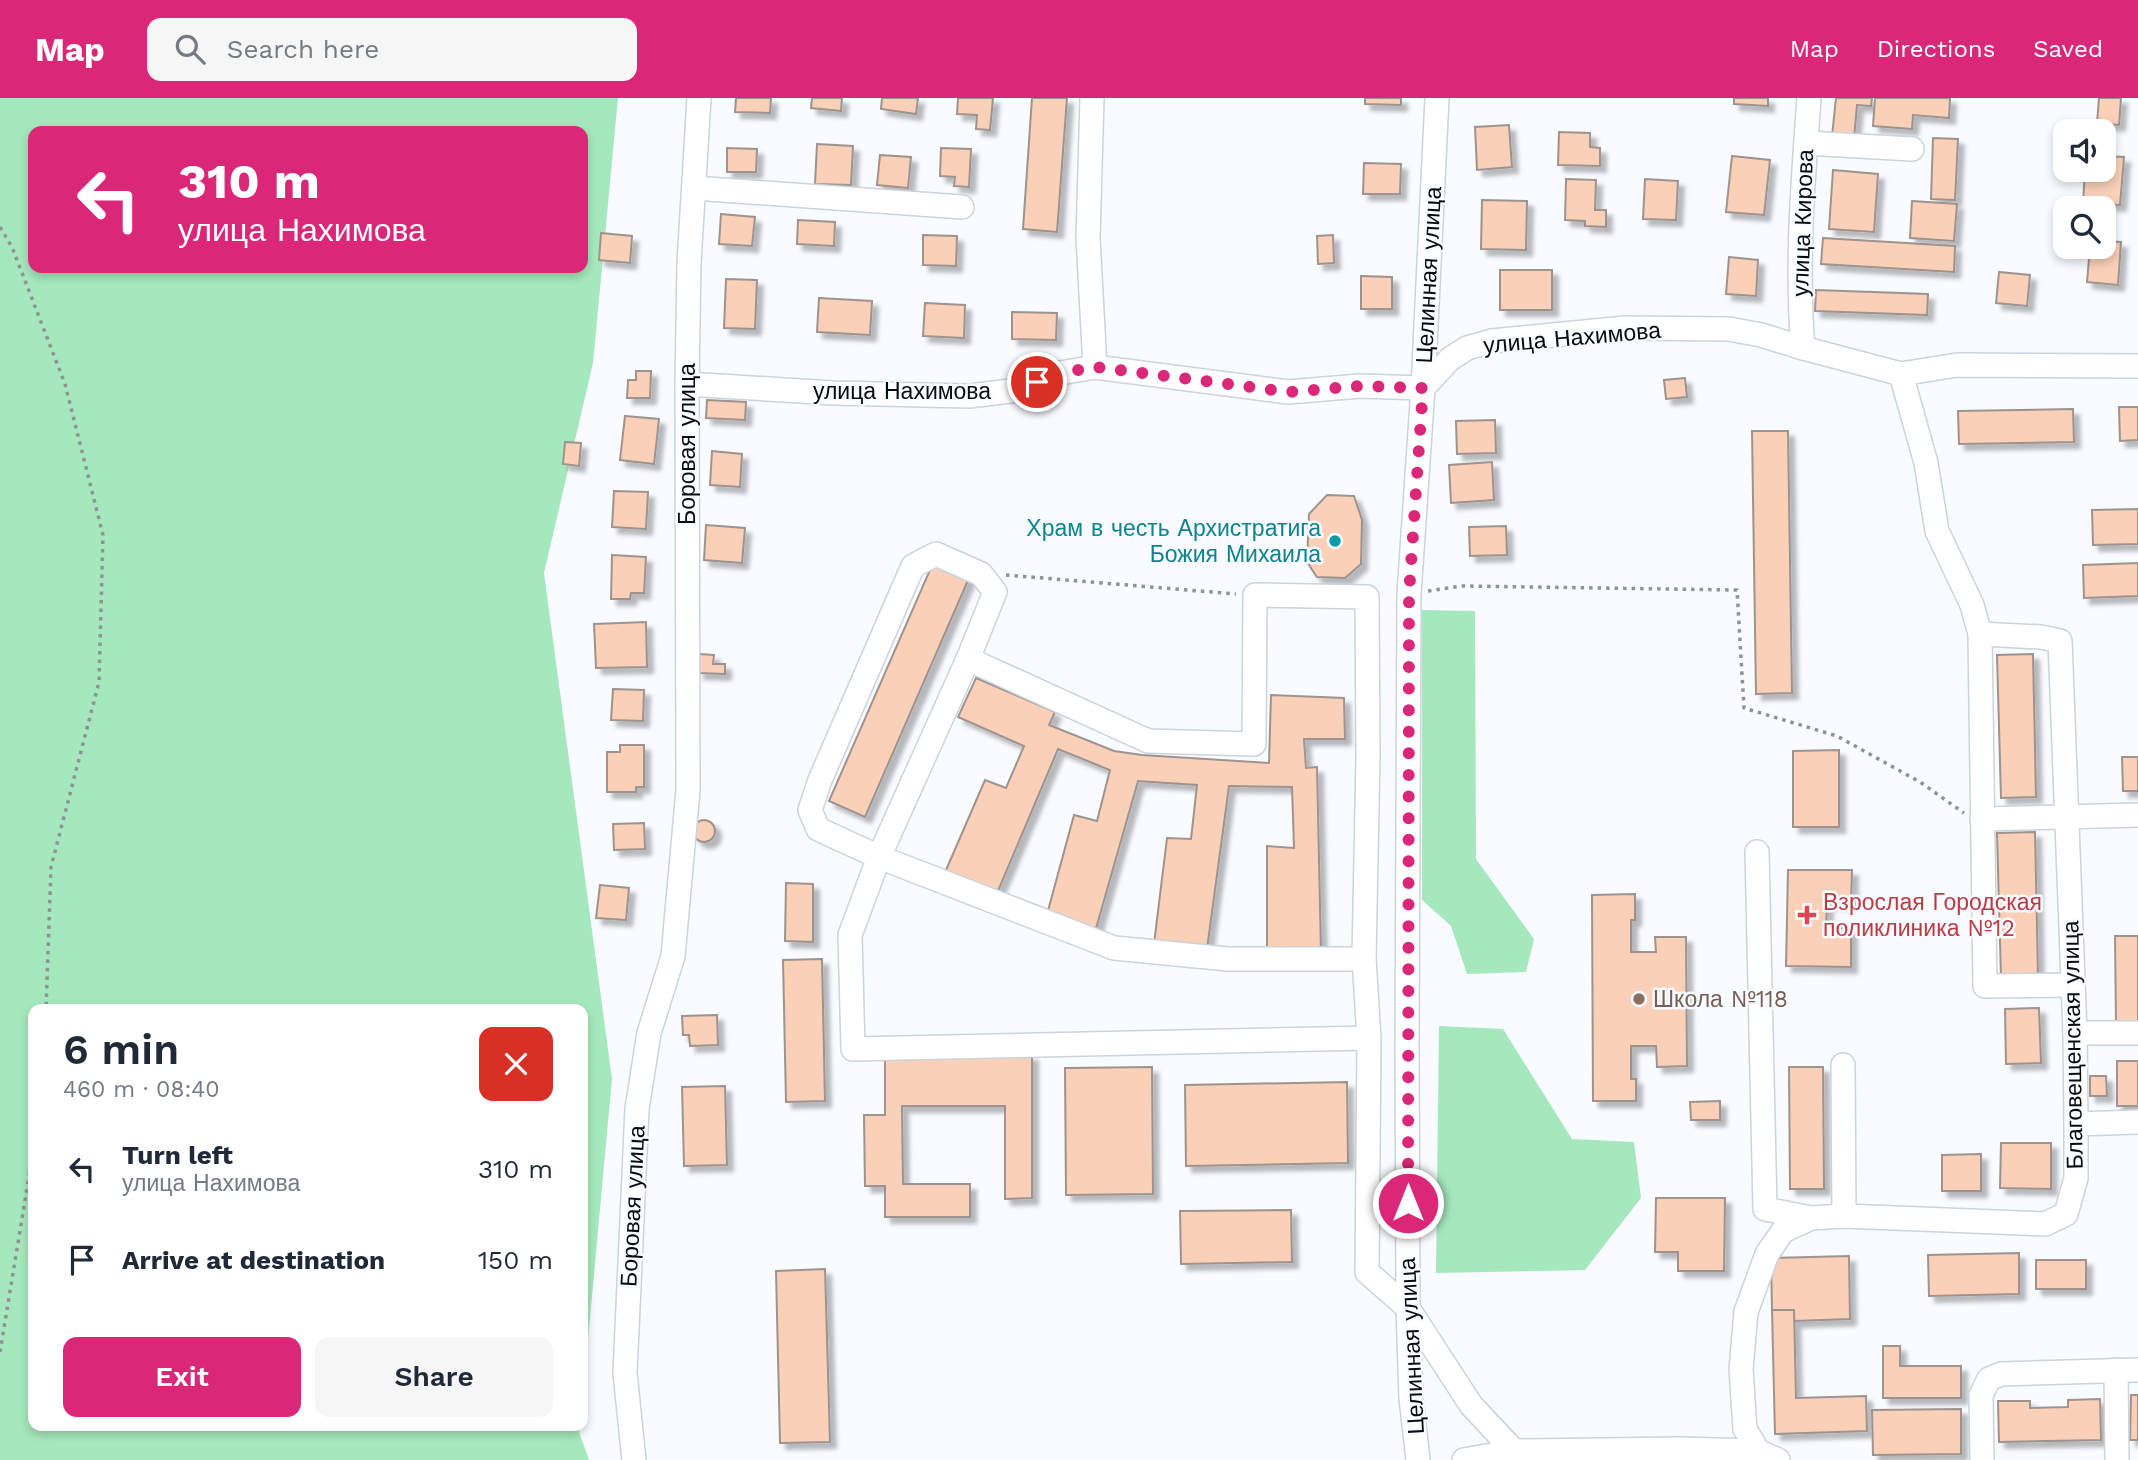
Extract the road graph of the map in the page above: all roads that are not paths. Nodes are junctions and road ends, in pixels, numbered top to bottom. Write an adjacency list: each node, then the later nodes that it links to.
1 (699, 98): 7 (street, Боровая улица)
2 (1437, 98): 14 (street, Целинная улица)
3 (1808, 98): 5 (street, улица Кирова)
4 (1093, 99): 11 (street)
5 (1806, 143): 6 (street); 9 (street, улица Кирова)
6 (1912, 149)
7 (694, 188): 8 (street); 13 (street, Боровая улица)
8 (962, 207)
9 (1803, 348): 12 (street, улица Нахимова); 14 (street, улица Нахимова)
10 (2138, 366): 12 (street, улица Нахимова)
11 (1096, 367): 13 (street, улица Нахимова); 14 (street, улица Нахимова)
12 (1901, 374): 15 (street)
13 (687, 384): 36 (street, Боровая улица)
14 (1423, 388): 32 (street, Целинная улица)
15 (1980, 634): 18 (street, Благовещенская улица); 19 (street)
16 (968, 659): 21 (street); 21 (street); 22 (street)
17 (2138, 815): 18 (street)
18 (2067, 817): 19 (street); 23 (street, Благовещенская улица)
19 (1982, 819): 23 (street)
20 (1757, 852): 31 (street)
21 (879, 857): 22 (street); 26 (street)
22 (1364, 960): 26 (street)
23 (2073, 985): 24 (street, Благовещенская улица)
24 (2075, 1033): 25 (street); 29 (street, Благовещенская улица)
25 (2138, 1033)
26 (1369, 1038): 32 (street)
27 (1843, 1065): 30 (street)
28 (2138, 1122): 29 (street)
29 (2076, 1124): 30 (street, Благовещенская улица)
30 (1844, 1216): 31 (street, Благовещенская улица)
31 (1811, 1218): 35 (street, Благовещенская улица)
32 (1408, 1308): 34 (street); 37 (street, Целинная улица)
33 (2127, 1370): 39 (street); 40 (street)
34 (1514, 1451): 35 (street); 38 (street)
35 (1768, 1455)
36 (634, 1460)
37 (1418, 1460)
38 (1464, 1460)
39 (1982, 1460)
40 (2117, 1460)

